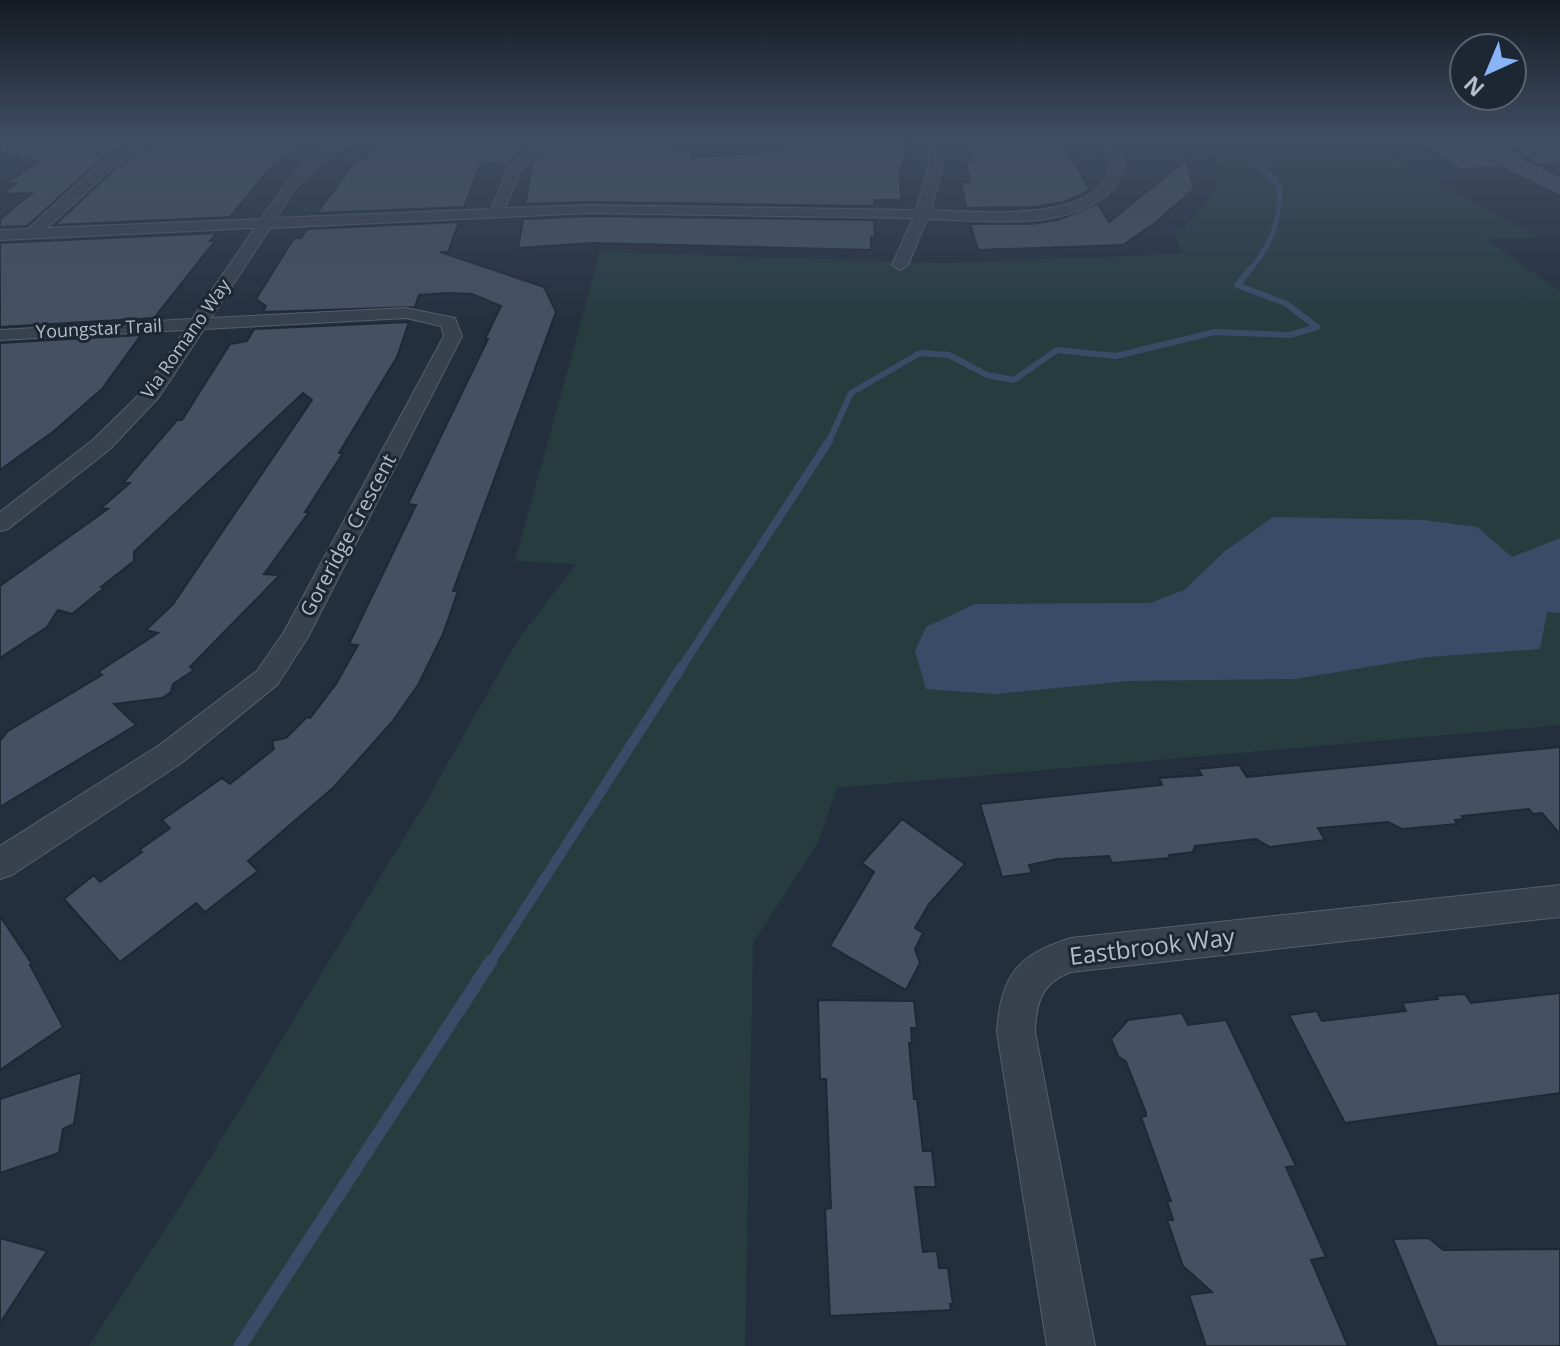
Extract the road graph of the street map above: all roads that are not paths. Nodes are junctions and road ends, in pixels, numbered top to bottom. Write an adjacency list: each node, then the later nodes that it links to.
1 (69, 200): 9 (street)
2 (280, 200): 8 (street, Via Romano Way)
3 (501, 200): 6 (street)
4 (926, 200): 7 (street)
5 (1086, 200): 7 (street)
6 (497, 212): 7 (street); 8 (street)
7 (921, 216): 11 (street)
8 (264, 223): 9 (street); 12 (street, Via Romano Way)
9 (33, 233): 10 (street)
10 (0, 235)
11 (900, 265)
12 (199, 323): 13 (street, Youngstar Trail); 14 (street, Via Romano Way); 15 (street, Goreridge Crescent)
13 (0, 335)
14 (0, 524)
15 (0, 864)
16 (1560, 901): 17 (street, Eastbrook Way)
17 (1071, 1346)

